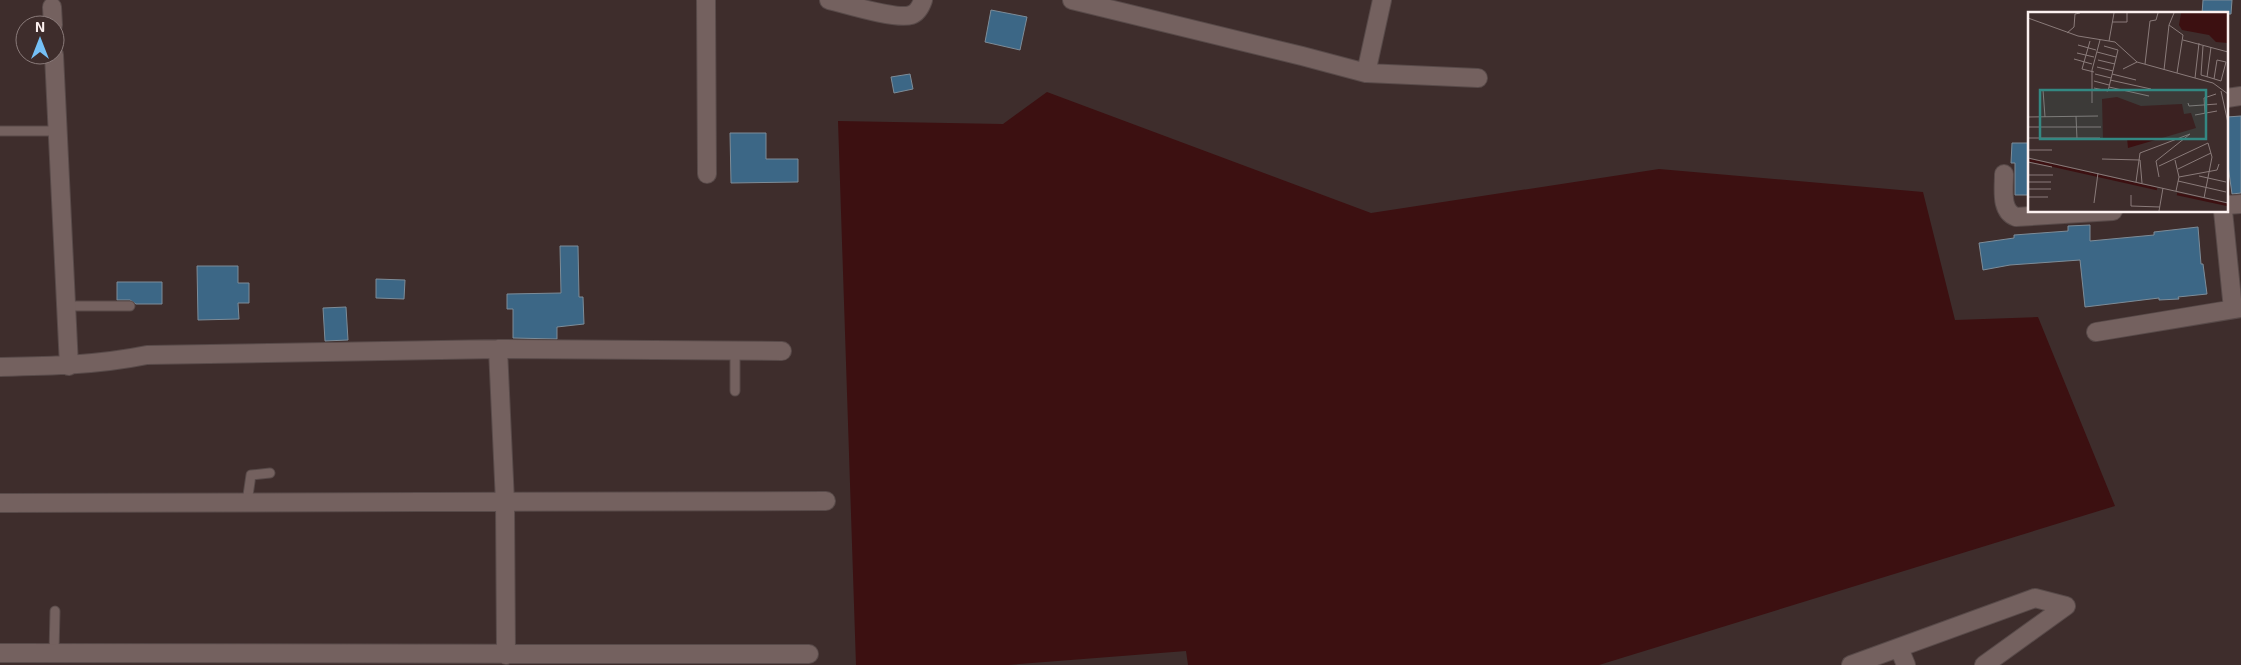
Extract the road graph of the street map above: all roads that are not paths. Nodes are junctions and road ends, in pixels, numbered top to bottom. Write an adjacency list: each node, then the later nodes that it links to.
1 (706, 0): 15 (street)
2 (829, 0): 3 (street)
3 (922, 0)
4 (1072, 0): 9 (street)
5 (1382, 0): 9 (street)
6 (52, 7): 7 (street)
7 (52, 15)
8 (55, 65): 14 (street)
9 (1366, 73): 10 (street)
10 (1478, 78)
11 (2241, 96): 12 (street)
12 (2228, 98)
13 (0, 131): 14 (lane)
14 (58, 131): 21 (street)
15 (707, 174)
16 (2004, 174): 19 (street)
17 (2241, 204): 18 (street)
18 (2228, 205)
19 (2101, 212)
20 (2222, 212): 23 (street)
21 (67, 306): 22 (lane); 28 (street)
22 (130, 306)
23 (2237, 309): 24 (street)
24 (2096, 332)
25 (498, 349): 26 (street); 28 (street); 34 (street)
26 (736, 351): 27 (street); 30 (lane)
27 (782, 351)
28 (69, 366): 29 (street)
29 (0, 367)
30 (736, 391)
31 (270, 473): 33 (lane)
32 (826, 501): 34 (street)
33 (247, 502): 34 (street); 35 (street)
34 (505, 502): 41 (street)
35 (0, 503)
36 (54, 611): 39 (lane)
37 (1900, 648): 42 (street); 43 (street); 44 (street)
38 (0, 653): 39 (street)
39 (54, 653): 41 (street)
40 (810, 654): 41 (street)
41 (506, 655)
42 (1851, 665)
43 (1906, 665)
44 (1984, 665)

